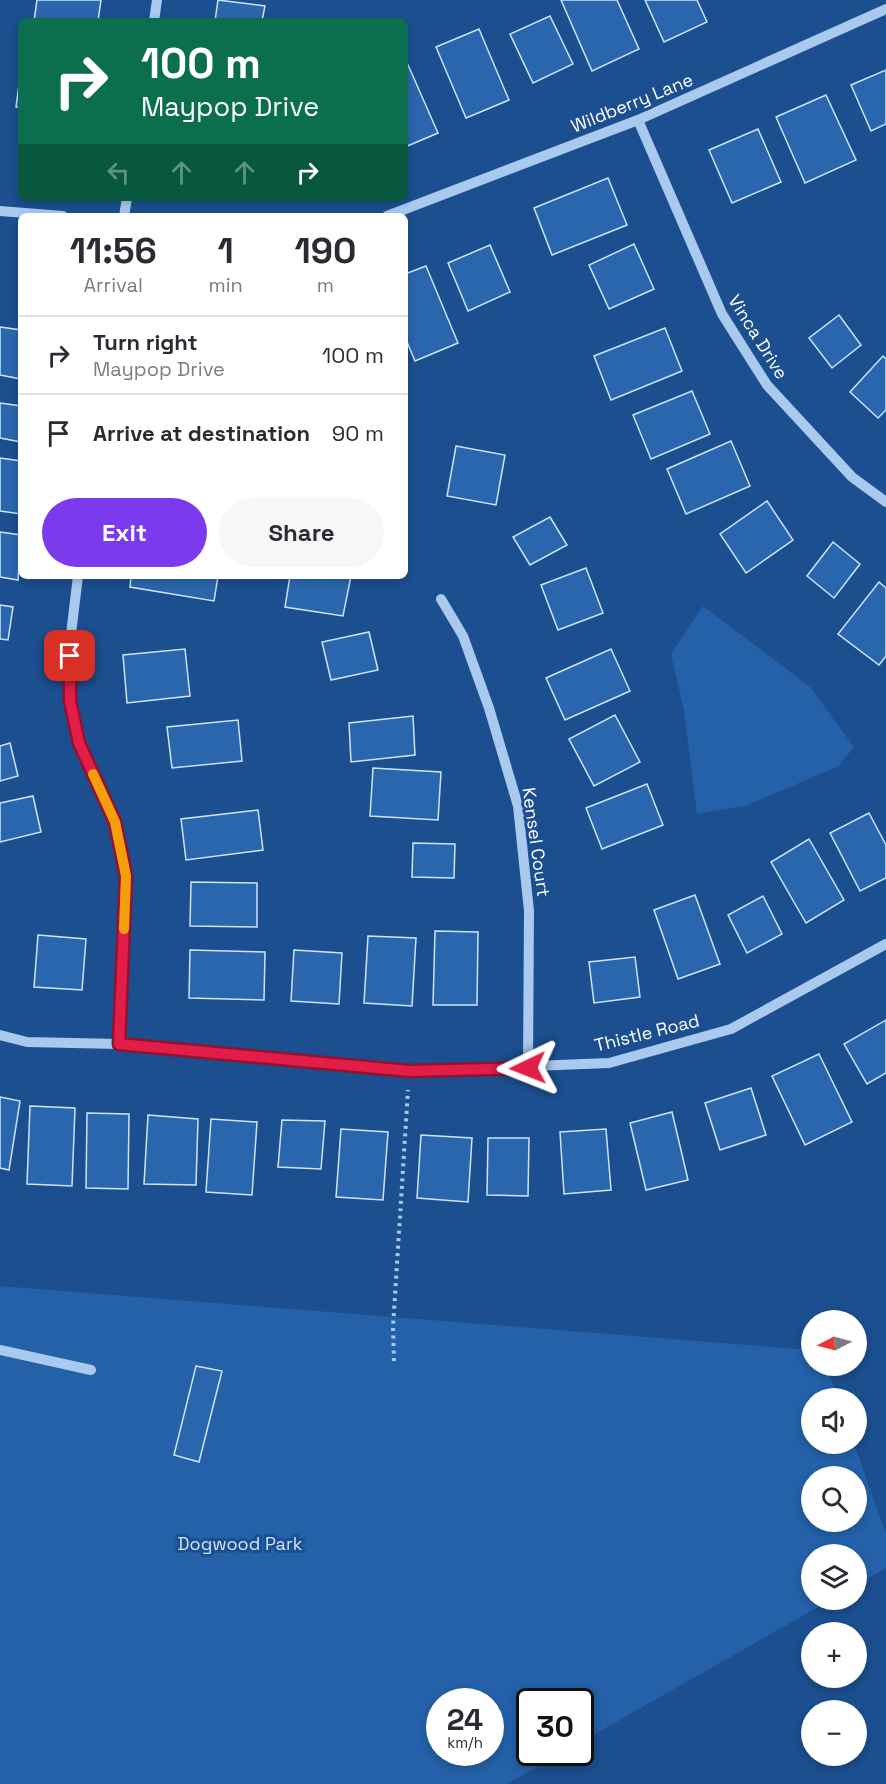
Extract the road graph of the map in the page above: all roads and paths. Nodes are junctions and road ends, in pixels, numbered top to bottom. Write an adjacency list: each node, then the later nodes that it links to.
1 (158, 0): 3 (street)
2 (886, 9): 4 (street, Wildberry Lane)
3 (155, 18)
4 (638, 120): 7 (street, Wildberry Lane); 8 (street, Vinca Drive)
5 (0, 208): 6 (street)
6 (29, 213)
7 (395, 213)
8 (886, 502)
9 (78, 579): 13 (street)
10 (441, 599): 14 (street, Kensel Court)
11 (886, 944): 14 (street, Thistle Road)
12 (0, 1035): 13 (street, Thistle Road)
13 (119, 1044): 15 (street, Thistle Road)
14 (528, 1068): 15 (street, Thistle Road)
15 (409, 1071): 17 (path)
16 (0, 1350): 18 (street)
17 (394, 1361)
18 (91, 1370)

